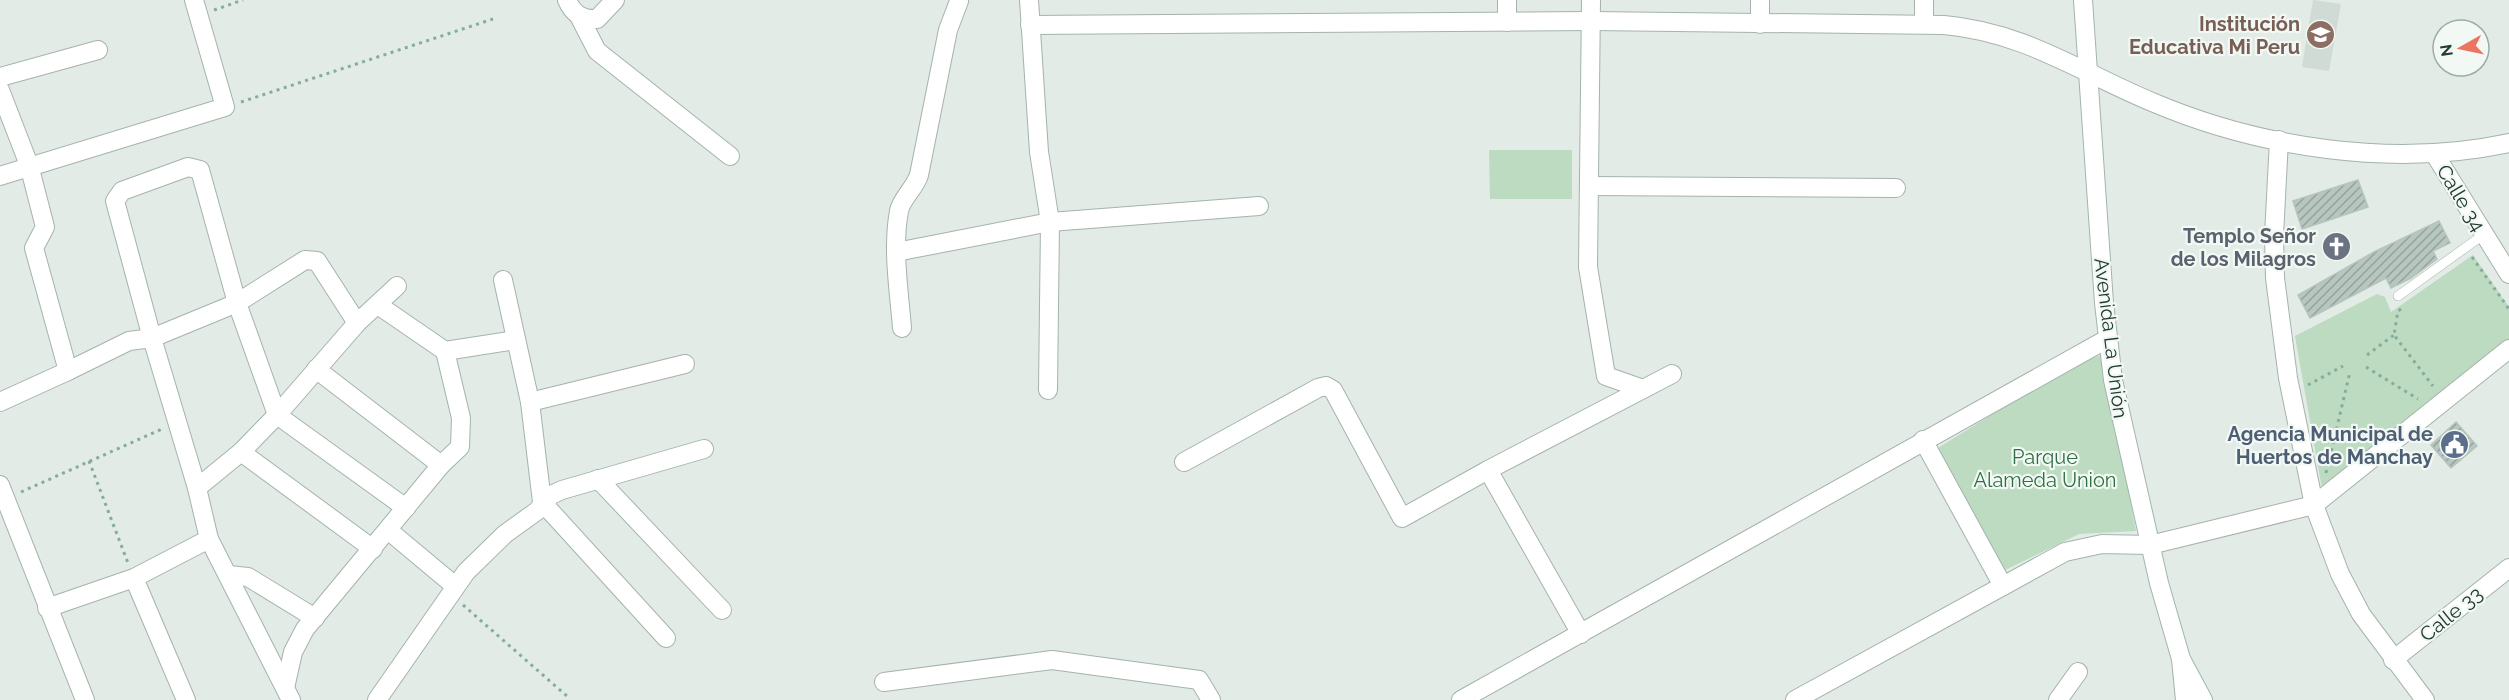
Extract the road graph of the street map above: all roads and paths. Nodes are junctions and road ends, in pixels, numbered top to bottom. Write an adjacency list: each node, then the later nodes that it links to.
1 (243, 0): 11 (path)
2 (567, 0): 12 (street)
3 (615, 0): 12 (street)
4 (1029, 0): 18 (street)
5 (1507, 0): 15 (street)
6 (1591, 0): 14 (street)
7 (1760, 0): 16 (street)
8 (1924, 0): 17 (street)
9 (2083, 0): 20 (street, Avenida La Unión)
10 (959, 1): 35 (street)
11 (196, 7): 23 (street)
12 (579, 16): 27 (street)
13 (493, 19): 23 (path)
14 (1591, 21): 15 (street); 16 (street); 30 (street)
15 (1508, 22): 18 (street)
16 (1760, 24): 17 (street)
17 (1924, 24): 20 (street)
18 (1030, 25): 33 (street)
19 (98, 50): 21 (street)
20 (2088, 74): 24 (street); 49 (street, Avenida La Unión)
21 (0, 77)
22 (0, 90): 28 (street)
23 (225, 107): 28 (street)
24 (2279, 140): 26 (street); 82 (street)
25 (2509, 143): 26 (street)
26 (2434, 153): 34 (street, Calle 34)
27 (730, 156)
28 (28, 165): 29 (street); 58 (street)
29 (0, 176)
30 (1589, 186): 31 (street); 62 (street)
31 (1896, 188)
32 (1259, 206): 33 (street)
33 (1050, 222): 35 (street); 63 (street)
34 (2483, 235): 37 (street, Calle 34); 40 (lane)
35 (896, 252): 46 (street)
36 (2462, 264): 44 (path)
37 (2509, 274)
38 (503, 280): 50 (street)
39 (398, 286): 42 (street)
40 (2398, 296)
41 (237, 303): 45 (street); 48 (street); 48 (street); 68 (street)
42 (378, 304): 45 (street); 52 (street)
43 (2407, 304): 47 (path)
44 (2509, 309)
45 (357, 323): 57 (street)
46 (902, 328)
47 (2394, 335): 53 (path); 64 (path)
48 (152, 338): 58 (street); 69 (street)
49 (2107, 339): 70 (street); 86 (street, Avenida La Unión)
50 (516, 340): 52 (street); 66 (street)
51 (2509, 349): 82 (street)
52 (445, 351): 75 (street)
53 (2367, 355)
54 (685, 364): 66 (street)
55 (2343, 366): 61 (path)
56 (2366, 367): 67 (path)
57 (316, 369): 68 (street); 75 (street)
58 (68, 371): 65 (street)
59 (2350, 372): 77 (path)
60 (1672, 374): 62 (street)
61 (2304, 387)
62 (1643, 389): 76 (street)
63 (1048, 390)
64 (2438, 393)
65 (0, 402)
66 (530, 402): 81 (street)
67 (2425, 403)
68 (277, 416): 72 (street); 83 (street)
69 (178, 422): 73 (path); 79 (street)
70 (1923, 440): 92 (street); 97 (street)
71 (704, 449): 78 (street)
72 (241, 452): 79 (street); 87 (street)
73 (88, 461): 80 (path); 90 (path)
74 (1184, 462): 76 (street)
75 (441, 465): 83 (street)
76 (1488, 470): 97 (street)
77 (2326, 474)
78 (598, 479): 81 (street); 95 (street)
79 (197, 488): 85 (street)
80 (3, 492): 94 (street)
81 (542, 502): 91 (street); 98 (street)
82 (2314, 505): 86 (street); 100 (street)
83 (406, 508): 84 (street)
84 (388, 530): 87 (street); 91 (street)
85 (209, 539): 89 (street); 90 (street)
86 (2150, 545): 92 (street); 99 (street, Avenida La Unión)
87 (373, 549): 96 (street)
88 (2509, 568): 100 (street, Calle 33)
89 (228, 575): 96 (street); 104 (street)
90 (134, 578): 94 (street); 107 (street)
91 (455, 586): 108 (street)
92 (2003, 586): 111 (street)
93 (463, 605): 105 (path)
94 (47, 608): 106 (street)
95 (722, 610)
96 (315, 618): 104 (street)
97 (1581, 634): 103 (street)
98 (666, 638)
99 (2181, 659): 113 (street); 114 (street, Avenida La Unión)
100 (2393, 660): 115 (street)
101 (2078, 672): 112 (street)
102 (884, 682): 109 (street)
103 (1493, 692): 110 (street)
104 (288, 694)
105 (568, 697)
106 (85, 700)
107 (186, 700)
108 (376, 700)
109 (1211, 700)
110 (1461, 700)
111 (1795, 700)
112 (2058, 700)
113 (2185, 700)
114 (2204, 700)
115 (2425, 700)

